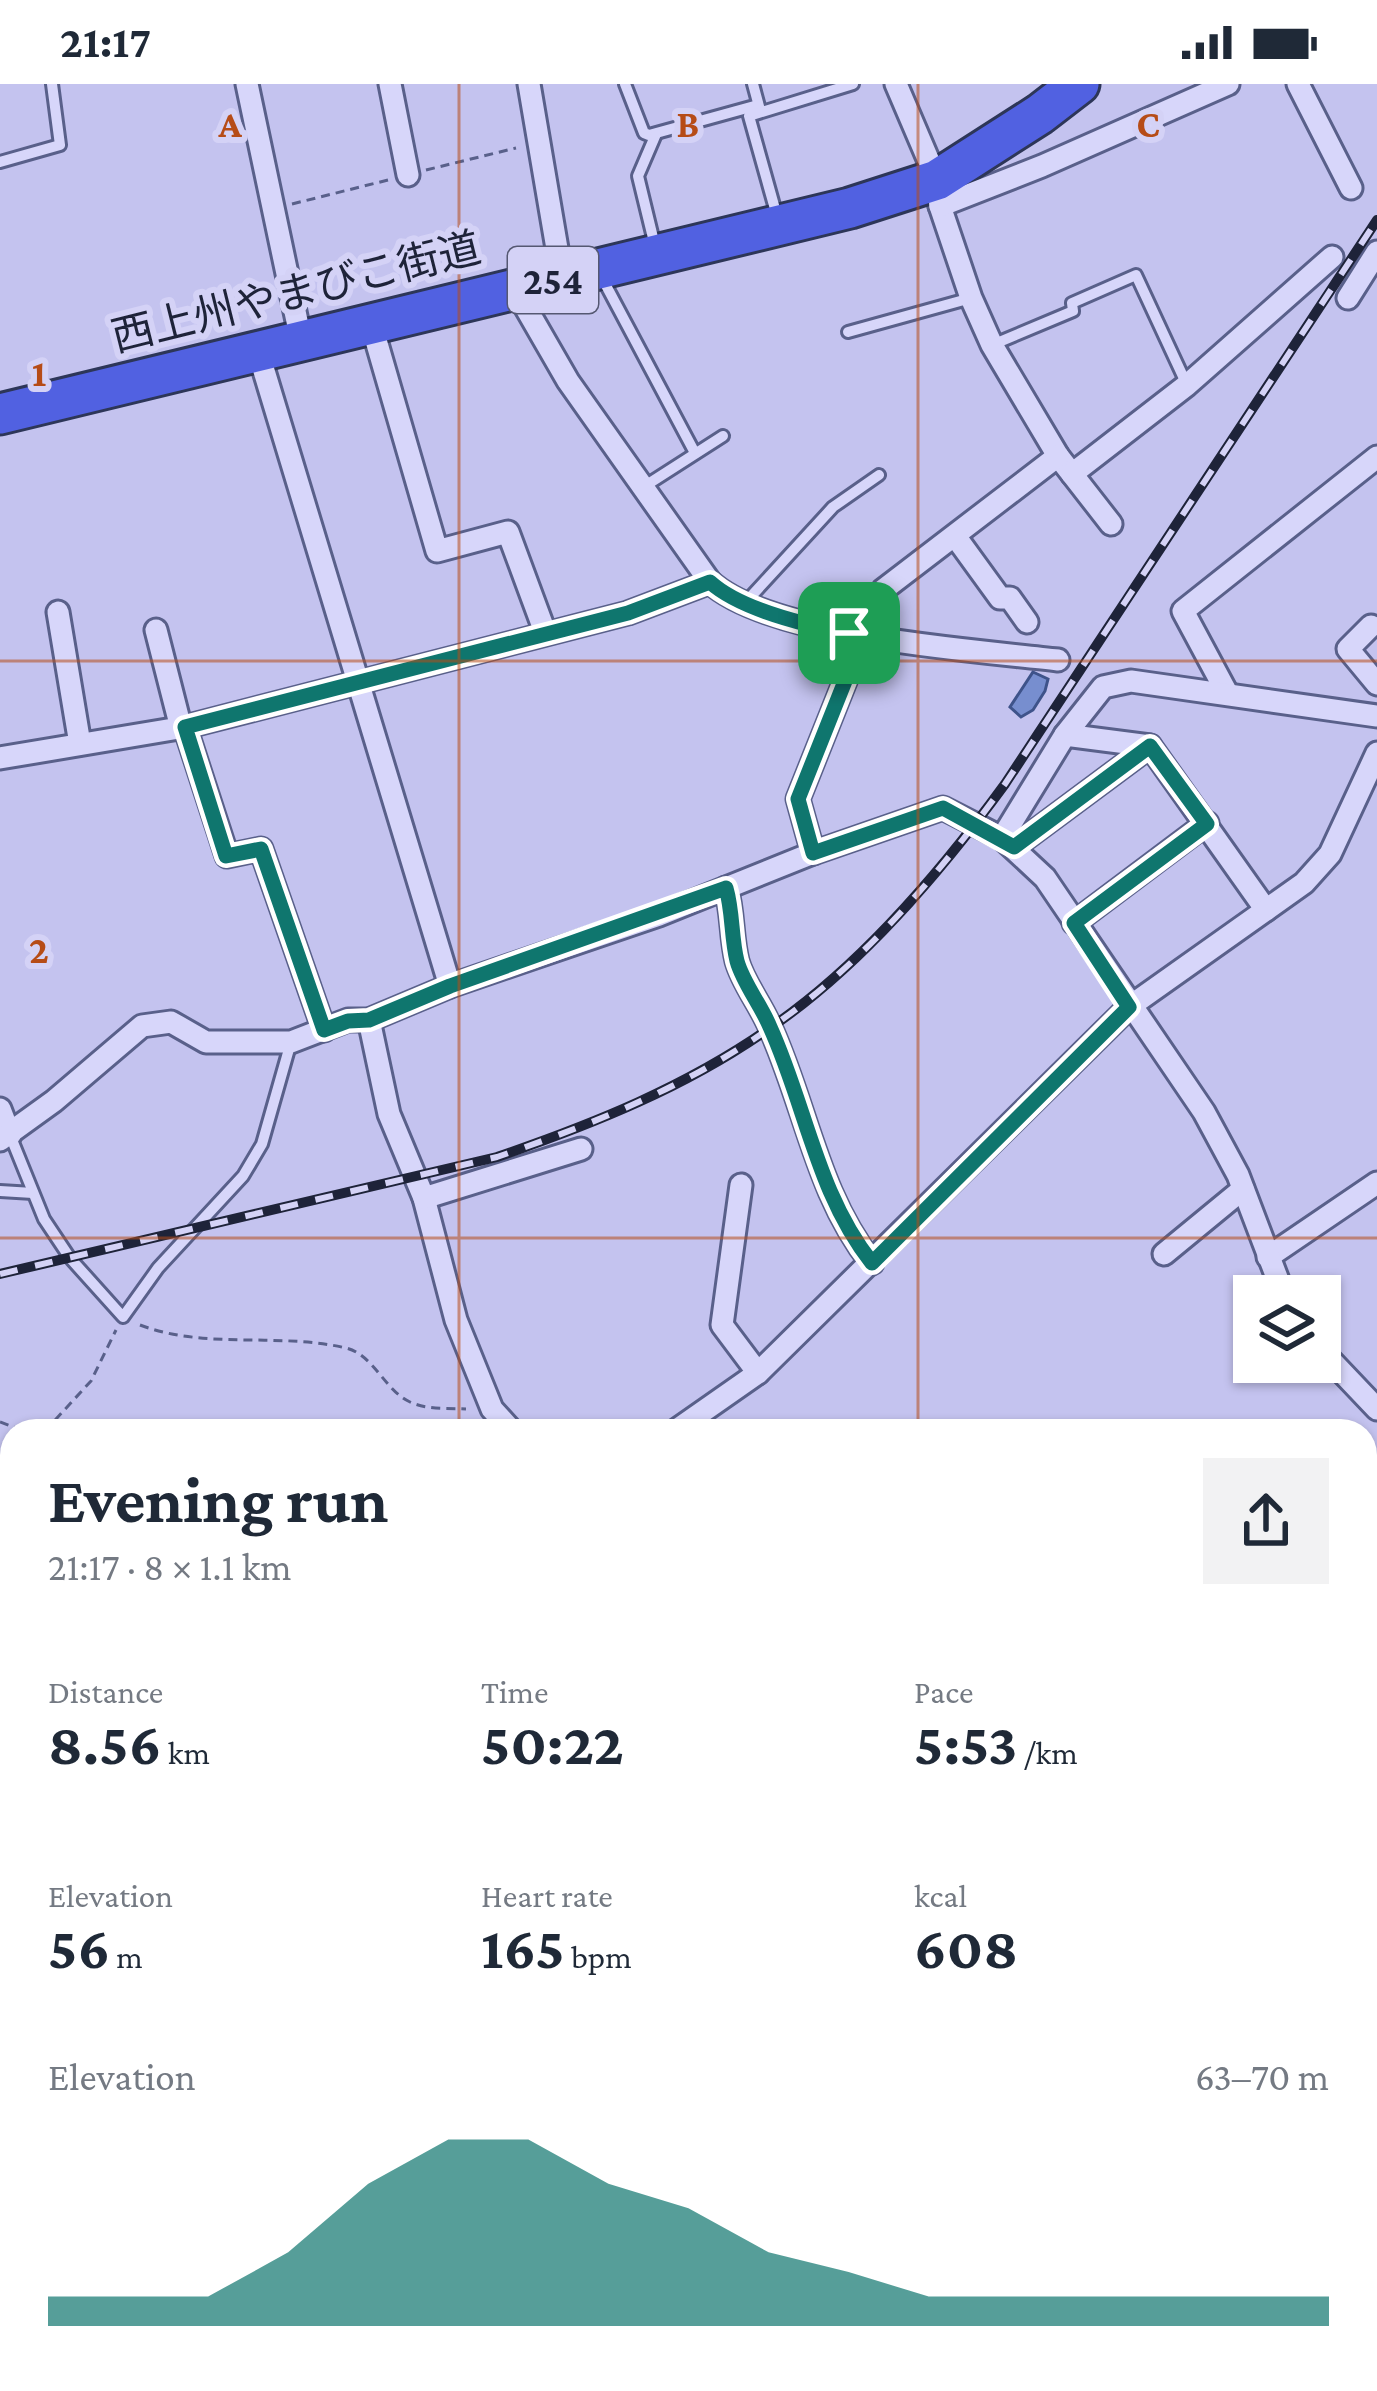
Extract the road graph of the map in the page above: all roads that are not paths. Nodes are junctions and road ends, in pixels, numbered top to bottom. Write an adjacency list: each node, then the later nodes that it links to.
1 (52, 84): 14 (lane)
2 (247, 84): 28 (street)
3 (390, 84): 15 (street)
4 (529, 84): 22 (street)
5 (625, 84): 13 (lane)
6 (752, 84): 12 (lane)
7 (854, 84): 12 (lane)
8 (896, 84): 17 (street)
9 (1079, 84): 17 (highway, 西上州やまびこ街道 / 254)
10 (1228, 84): 17 (street)
11 (1298, 84): 16 (street)
12 (759, 109): 13 (lane); 18 (lane)
13 (656, 134): 20 (lane)
14 (0, 162)
15 (408, 175)
16 (1351, 188)
17 (939, 193): 18 (highway, 西上州やまびこ街道 / 254); 24 (street)
18 (779, 225): 20 (highway, 西上州やまびこ街道 / 254)
19 (1377, 252): 25 (street)
20 (657, 255): 22 (highway, 西上州やまびこ街道 / 254)
21 (1332, 257): 31 (street)
22 (579, 273): 23 (highway, 西上州やまびこ街道 / 254); 34 (lane)
23 (515, 289): 26 (highway, 西上州やまびこ街道 / 254); 38 (street)
24 (970, 298): 27 (lane); 29 (street)
25 (1348, 298)
26 (371, 323): 28 (highway, 西上州やまびこ街道 / 254); 47 (street)
27 (848, 332)
28 (301, 340): 30 (highway, 西上州やまびこ街道 / 254)
29 (992, 346): 31 (lane); 36 (street)
30 (258, 351): 32 (highway, 西上州やまびこ街道 / 254); 50 (street)
31 (1187, 386): 36 (street)
32 (0, 414)
33 (723, 436): 34 (lane)
34 (695, 453): 38 (lane)
35 (1377, 457): 52 (street)
36 (1065, 465): 39 (street); 40 (street)
37 (878, 475): 42 (lane)
38 (645, 486): 41 (street)
39 (1111, 524)
40 (955, 536): 44 (street); 48 (street)
41 (710, 582): 42 (street); 47 (street)
42 (745, 603): 48 (street)
43 (58, 612): 56 (street)
44 (1027, 622)
45 (1371, 626): 51 (street)
46 (156, 631): 54 (street)
47 (545, 632): 50 (street)
48 (856, 634): 49 (street); 62 (street)
49 (1058, 660)
50 (358, 681): 54 (street); 66 (street)
51 (1377, 684)
52 (1227, 693): 53 (street); 55 (street)
53 (1377, 716)
54 (183, 727): 56 (street); 69 (street)
55 (1065, 735): 57 (street); 61 (street)
56 (80, 744): 59 (street)
57 (1150, 746): 60 (street); 61 (street)
58 (1377, 753): 64 (street)
59 (0, 758)
60 (1207, 824): 64 (street); 65 (street)
61 (1008, 842): 62 (street); 65 (street)
62 (813, 853): 63 (street)
63 (726, 888): 66 (street); 82 (street)
64 (1266, 910): 67 (street)
65 (1074, 923): 67 (street)
66 (450, 986): 68 (street)
67 (1129, 1007): 76 (street); 82 (street)
68 (369, 1020): 69 (street); 79 (street)
69 (324, 1030): 70 (street)
70 (291, 1042): 72 (street); 78 (lane)
71 (0, 1109): 72 (street)
72 (5, 1138): 78 (lane)
73 (581, 1149): 79 (street)
74 (1377, 1183): 81 (street)
75 (741, 1185): 85 (street)
76 (1244, 1189): 80 (street); 81 (street)
77 (0, 1191): 78 (lane)
78 (33, 1193)
79 (424, 1198): 87 (street)
80 (1163, 1254)
81 (1268, 1257): 83 (street)
82 (872, 1263): 85 (street)
83 (1275, 1275)
84 (1341, 1368): 86 (street)
85 (758, 1373): 88 (street)
86 (1372, 1396)
87 (501, 1419)
88 (692, 1419)

